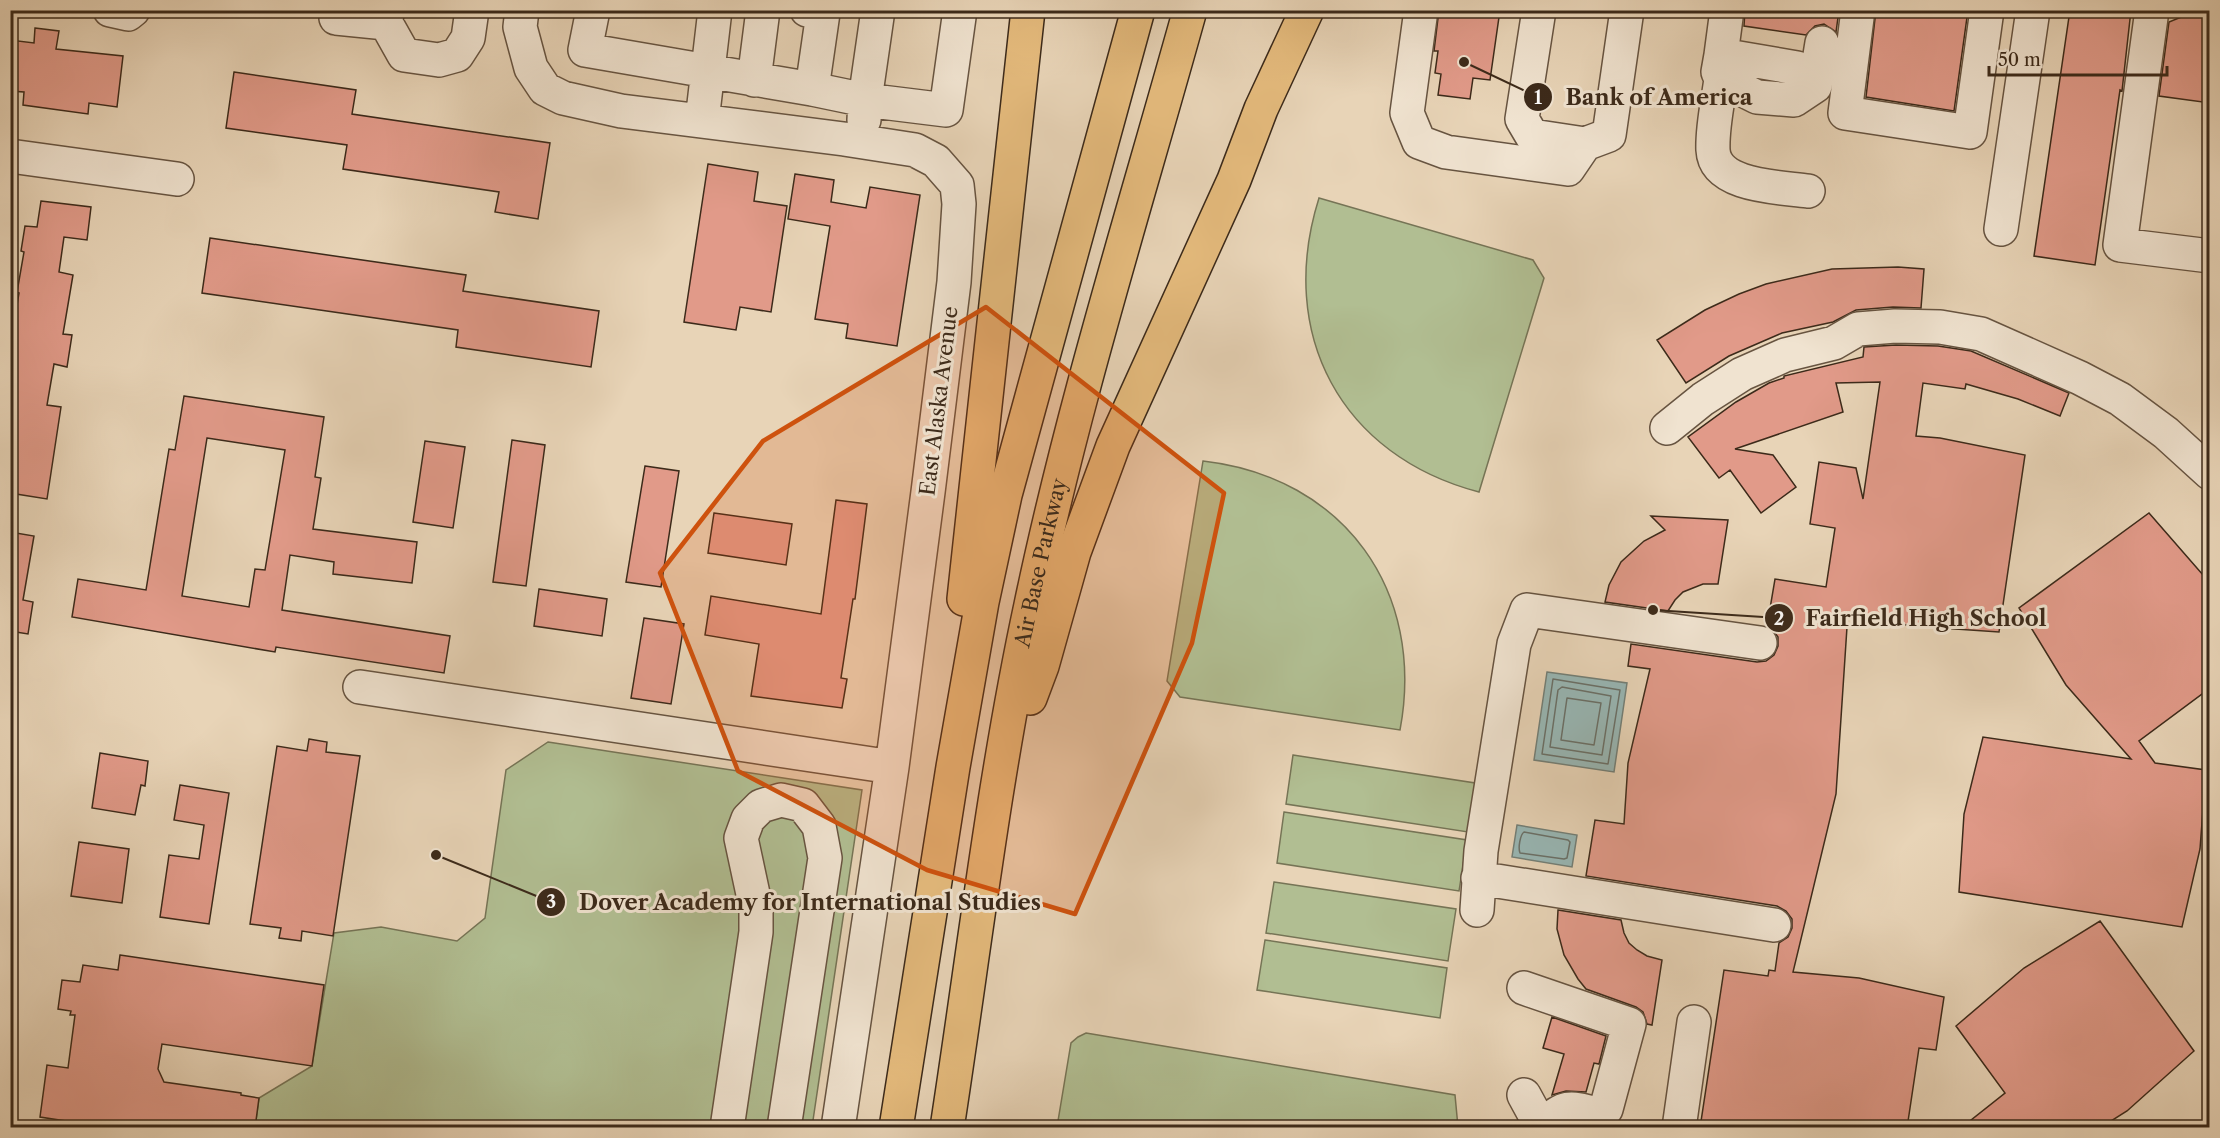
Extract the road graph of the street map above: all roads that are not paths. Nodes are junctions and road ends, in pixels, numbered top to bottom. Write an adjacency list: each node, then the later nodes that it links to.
1 (110, 10): 2 (street)
2 (133, 10)
3 (337, 10): 24 (street)
4 (472, 10): 24 (street)
5 (522, 10): 32 (street, East Alaska Avenue)
6 (593, 10): 28 (street)
7 (715, 10): 28 (street)
8 (763, 10): 29 (street)
9 (807, 10): 30 (street)
10 (879, 10): 31 (street)
11 (960, 10): 31 (street)
12 (1028, 10): 45 (main road)
13 (1138, 10): 45 (main road)
14 (1190, 10): 46 (main road, Air Base Parkway)
15 (1307, 10): 46 (main road)
16 (1421, 10): 34 (street)
17 (1539, 10): 34 (street)
18 (1627, 10): 34 (street)
19 (1727, 10): 26 (street)
20 (1858, 10): 21 (street)
21 (1987, 10)
22 (2032, 10): 38 (street)
23 (2152, 10): 39 (street)
24 (387, 17)
25 (1822, 43): 26 (street)
26 (1721, 67): 27 (street); 37 (street)
27 (1797, 68)
28 (708, 72): 29 (street); 32 (street)
29 (753, 80): 30 (street)
30 (812, 90): 31 (street)
31 (865, 99): 33 (street)
32 (702, 121): 33 (street, East Alaska Avenue)
33 (862, 142): 44 (street, East Alaska Avenue)
34 (1585, 144)
35 (10, 156): 36 (street)
36 (177, 179)
37 (1808, 191)
38 (2001, 229)
39 (2210, 255)
40 (1667, 428): 41 (street)
41 (2210, 473)
42 (1760, 643): 47 (street)
43 (360, 687): 44 (street)
44 (892, 767): 57 (street, East Alaska Avenue)
45 (953, 767): 58 (main road)
46 (1000, 776): 59 (main road, Air Base Parkway)
47 (1478, 878): 48 (street); 49 (street)
48 (1477, 910)
49 (1774, 925)
50 (1524, 988): 53 (street)
51 (1694, 1022): 60 (street)
52 (1524, 1095): 54 (street)
53 (1595, 1121): 54 (street)
54 (1542, 1126)
55 (727, 1128): 56 (street)
56 (784, 1128)
57 (838, 1128)
58 (896, 1128)
59 (947, 1128)
60 (1679, 1128)

